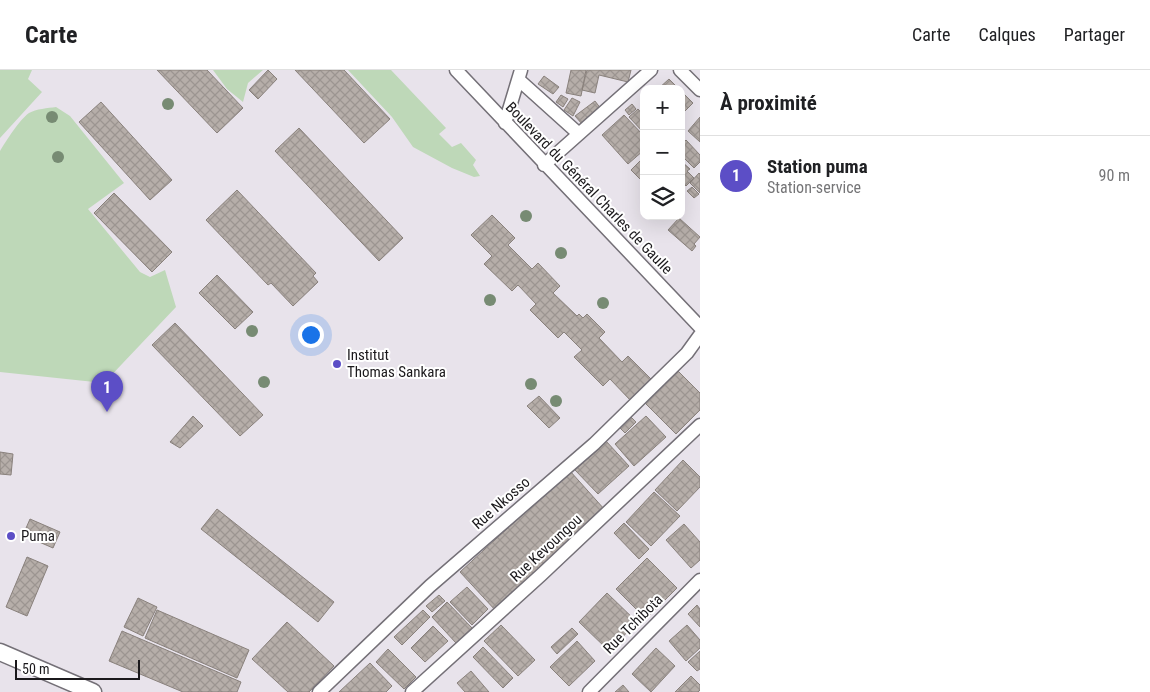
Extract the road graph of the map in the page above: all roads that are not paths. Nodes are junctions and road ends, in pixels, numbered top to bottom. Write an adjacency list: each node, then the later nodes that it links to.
1 (456, 70): 6 (street, Boulevard du Général Charles de Gaulle)
2 (651, 70): 7 (street)
3 (680, 70): 5 (street)
4 (520, 75): 6 (street); 7 (street)
5 (700, 90)
6 (505, 123): 8 (street, Boulevard du Général Charles de Gaulle)
7 (579, 134): 8 (street)
8 (544, 165): 9 (street, Boulevard du Général Charles de Gaulle)
9 (700, 327)
10 (700, 336): 15 (street, Rue Nkosso)
11 (700, 426): 16 (street, Rue Kevoungou)
12 (700, 580): 17 (street, Rue Tchibota)
13 (0, 652): 14 (street)
14 (93, 692)
15 (319, 692)
16 (412, 692)
17 (589, 692)

